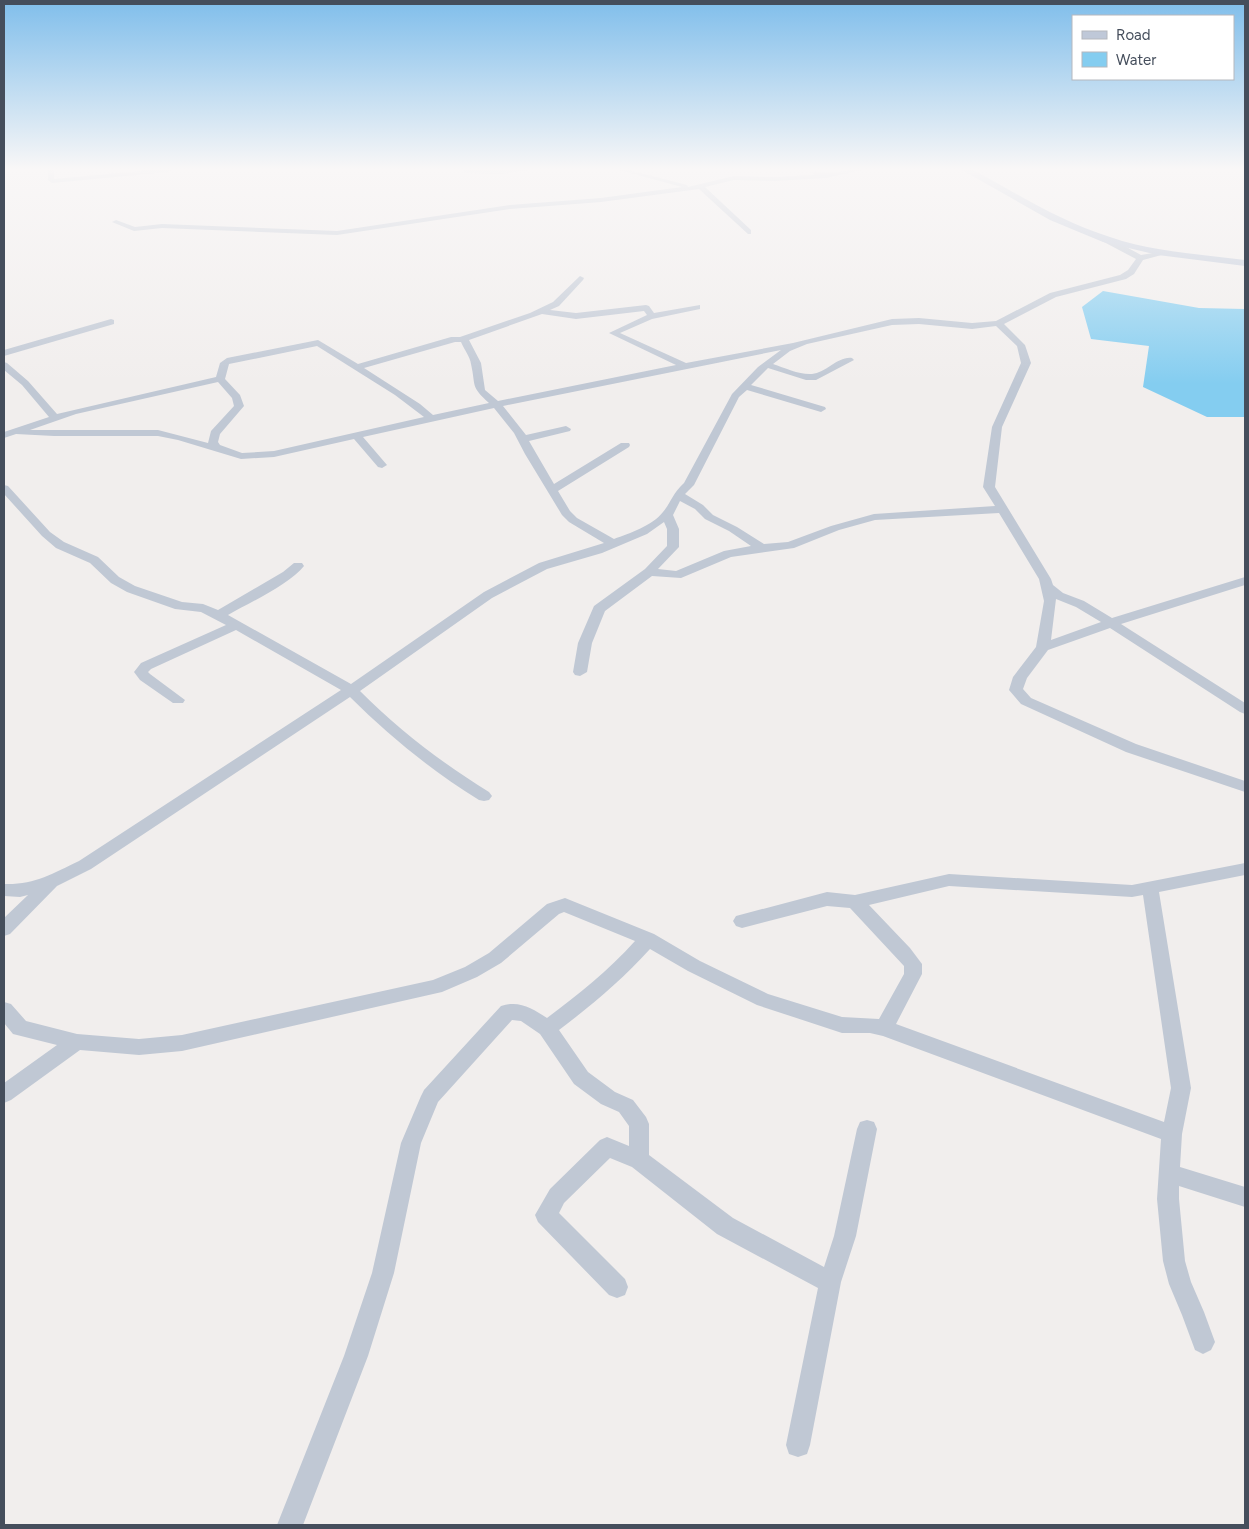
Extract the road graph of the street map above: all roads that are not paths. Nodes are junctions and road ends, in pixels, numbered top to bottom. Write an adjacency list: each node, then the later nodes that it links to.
1 (1109, 241): 5 (street)
2 (1116, 241): 4 (main road)
3 (1129, 241): 6 (main road)
4 (1165, 252): 5 (street); 6 (main road)
5 (1140, 258): 12 (street)
6 (1245, 261)
7 (580, 278): 9 (street)
8 (697, 307): 10 (street)
9 (540, 312): 10 (street); 13 (street)
10 (652, 316): 17 (street)
11 (111, 322): 15 (street)
12 (998, 322): 14 (street); 38 (street)
13 (463, 339): 19 (street); 23 (street)
14 (804, 342): 17 (street); 20 (street)
15 (4, 353)
16 (850, 360): 20 (street)
17 (684, 365): 23 (street)
18 (4, 366): 25 (street)
19 (356, 366): 21 (street); 26 (street)
20 (766, 366): 22 (street)
21 (220, 379): 25 (street); 33 (street)
22 (745, 386): 24 (street); 37 (street)
23 (496, 404): 26 (street); 31 (street)
24 (821, 409)
25 (55, 418): 28 (street)
26 (431, 419): 30 (street)
27 (566, 429): 31 (street)
28 (15, 432): 29 (street); 33 (street)
29 (4, 435)
30 (357, 436): 33 (street); 34 (street)
31 (523, 439): 36 (street)
32 (625, 445): 36 (street)
33 (226, 452)
34 (382, 465)
35 (4, 488): 46 (street)
36 (553, 489): 40 (street)
37 (678, 495): 39 (street); 41 (street)
38 (1002, 509): 41 (street); 45 (street)
39 (667, 515): 40 (street); 43 (street)
40 (614, 544): 51 (street)
41 (762, 548): 43 (street)
42 (298, 566): 46 (street)
43 (649, 572): 50 (street)
44 (1245, 581): 47 (street)
45 (1047, 587): 47 (street); 49 (street)
46 (219, 615): 48 (street)
47 (1111, 623): 49 (street); 53 (street)
48 (236, 624): 51 (street); 52 (street)
49 (1043, 647): 54 (street)
50 (580, 672)
51 (351, 690): 55 (street); 57 (street)
52 (178, 700)
53 (1245, 709)
54 (1245, 787)
55 (484, 796)
56 (1245, 869): 58 (street)
57 (53, 881): 59 (street); 62 (street)
58 (1150, 889): 60 (street); 70 (street)
59 (4, 890)
60 (855, 902): 61 (street); 66 (street)
61 (742, 921)
62 (4, 929)
63 (648, 939): 65 (street); 66 (street); 67 (street)
64 (4, 1010): 67 (street)
65 (547, 1028): 71 (street); 78 (street)
66 (884, 1028): 70 (street)
67 (77, 1042): 68 (street)
68 (4, 1094)
69 (866, 1130): 74 (street)
70 (1172, 1134): 72 (street)
71 (639, 1160): 74 (street); 75 (street)
72 (1169, 1174): 73 (street); 76 (street)
73 (1245, 1197)
74 (830, 1282): 77 (street)
75 (618, 1287)
76 (1203, 1342)
77 (798, 1445)
78 (290, 1525)

